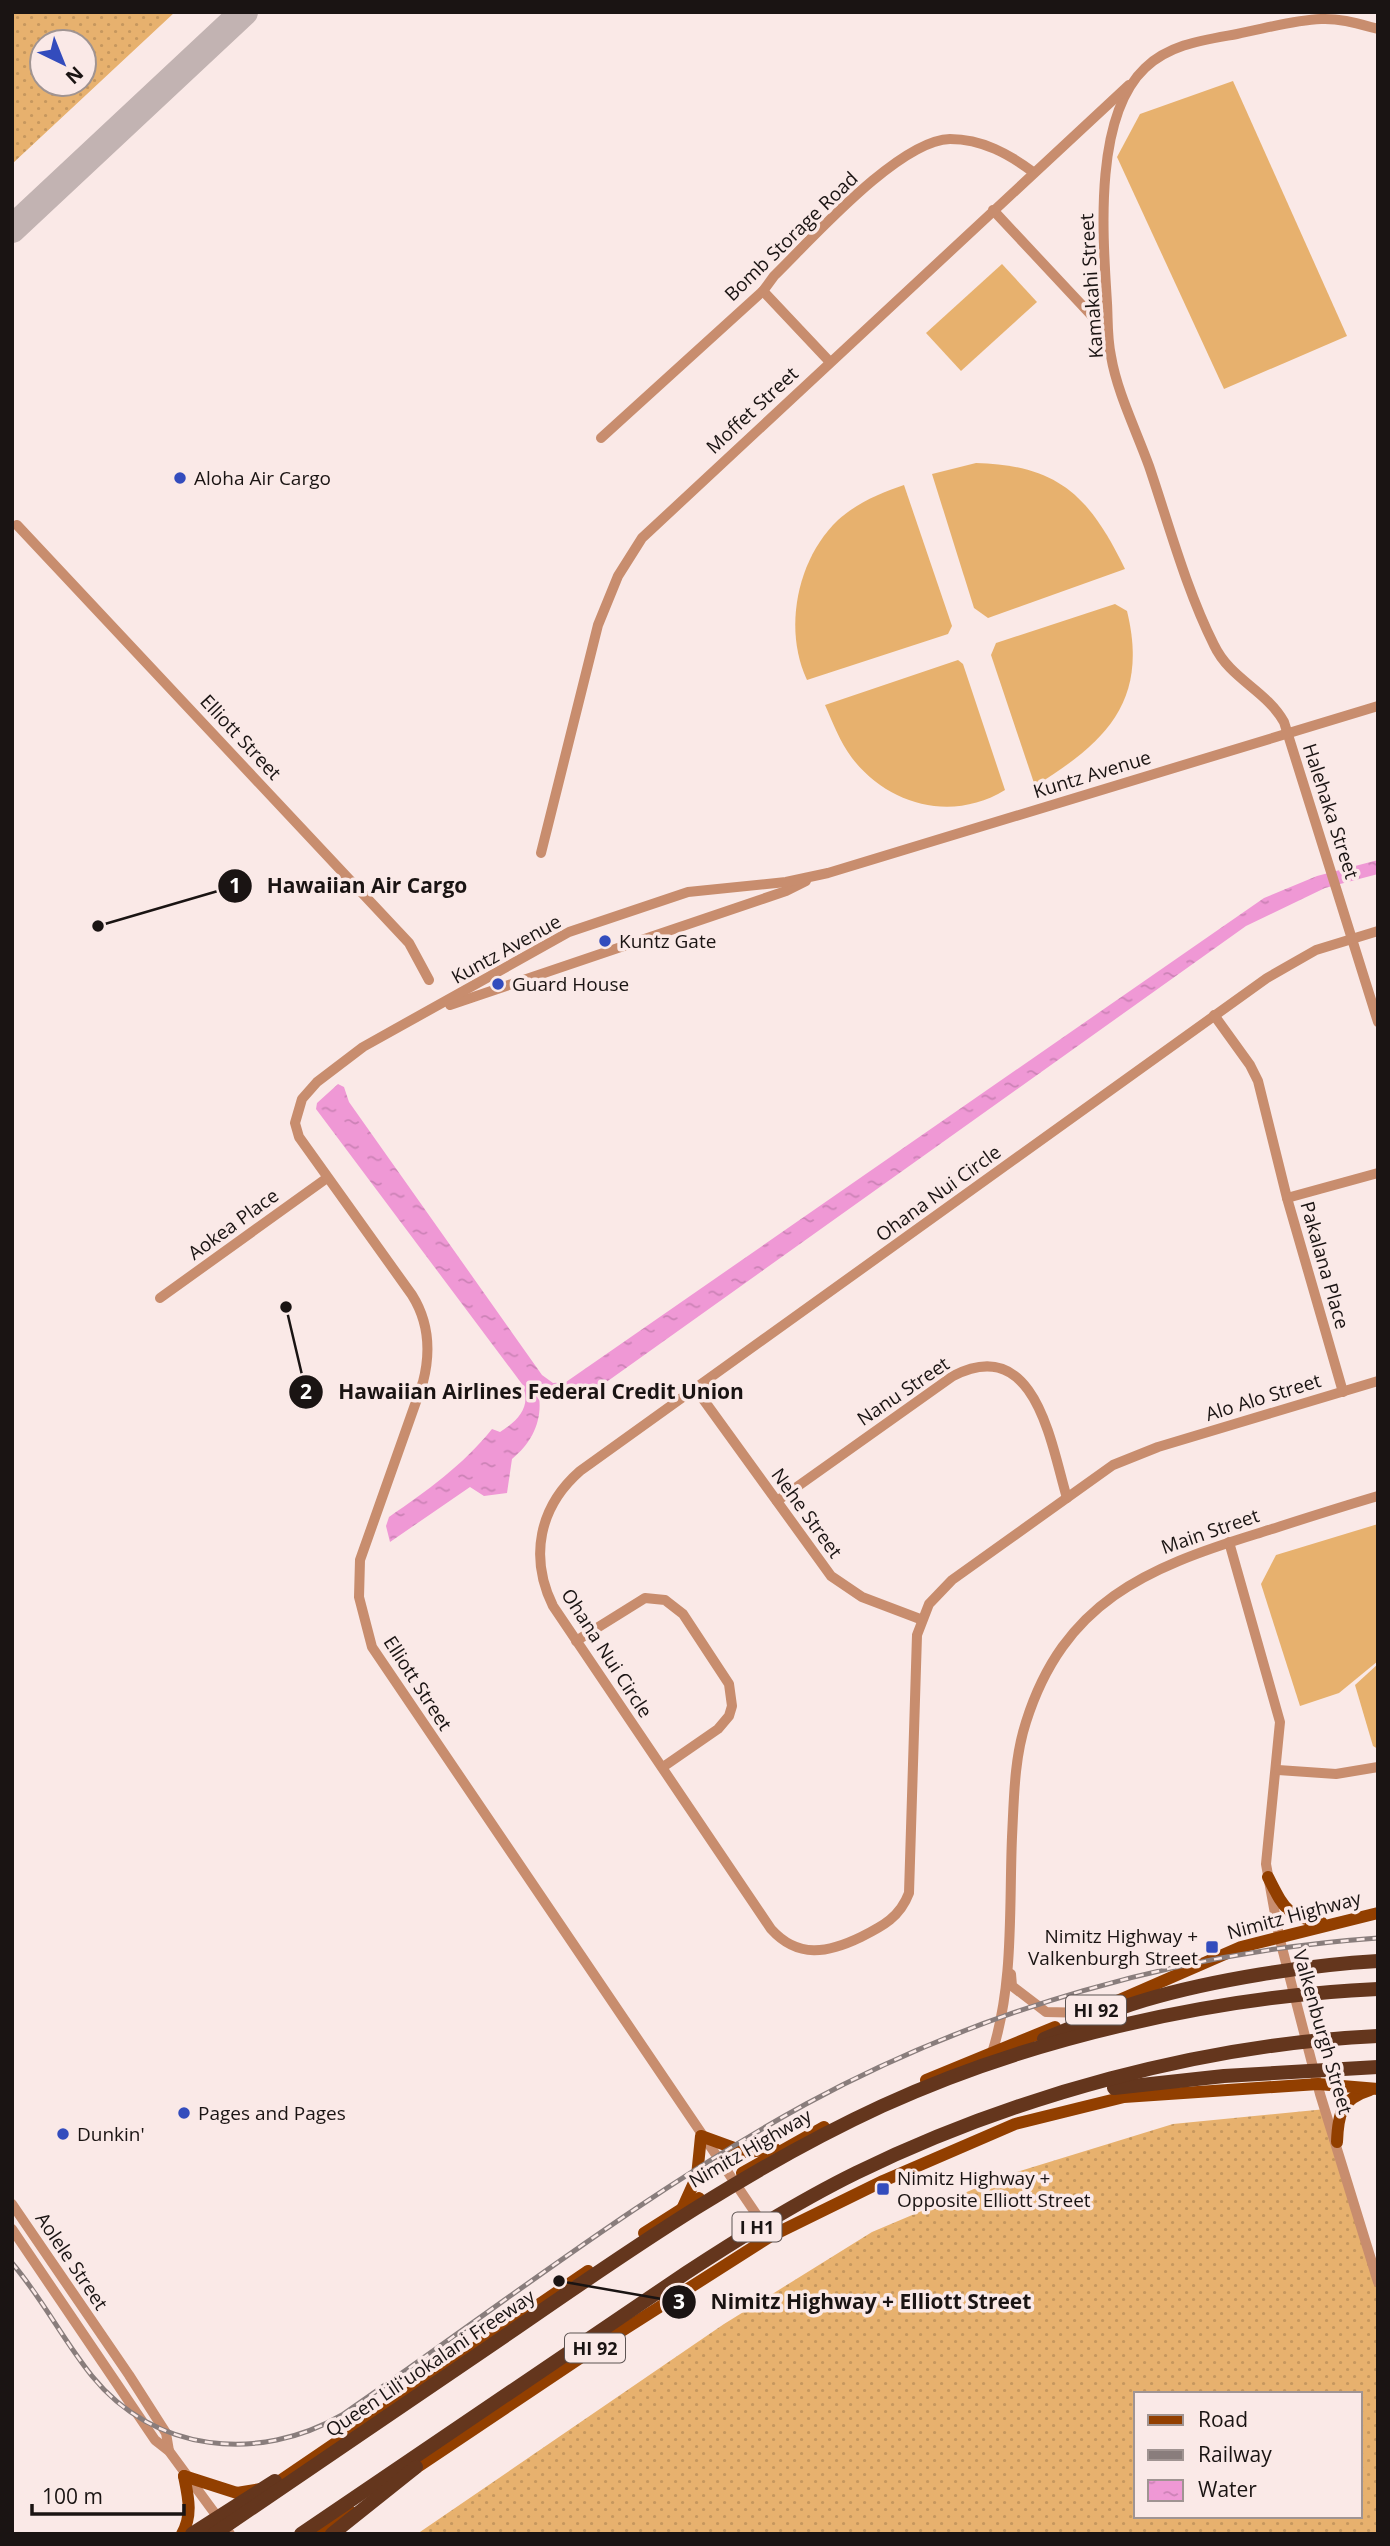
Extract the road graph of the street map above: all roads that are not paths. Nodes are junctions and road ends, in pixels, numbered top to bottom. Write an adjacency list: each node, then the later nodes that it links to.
1 (1378, 29): 2 (street, Kamakahi Street)
2 (1132, 82): 3 (street, Moffet Street); 6 (street, Kamakahi Street)
3 (1034, 172): 4 (street, Moffet Street); 5 (street, Bomb Storage Road)
4 (993, 210): 6 (street); 7 (street, Moffet Street)
5 (763, 290): 7 (street); 8 (street, Bomb Storage Road)
6 (1108, 333): 11 (street, Kamakahi Street)
7 (829, 361): 12 (street, Moffet Street)
8 (601, 438)
9 (17, 525): 16 (street, Elliott Street)
10 (1378, 706): 11 (street, Kuntz Avenue)
11 (1288, 732): 13 (street, Kuntz Avenue); 15 (street, Halehaka Street)
12 (541, 853)
13 (816, 876): 17 (street, Kuntz Avenue); 17 (street, Kuntz Avenue)
14 (1378, 931): 15 (street, Ohana Nui Circle)
15 (1352, 937): 18 (street, Ohana Nui Circle); 19 (street, Halehaka Street)
16 (429, 981)
17 (439, 1007): 21 (street, Elliott Street)
18 (1214, 1015): 22 (street); 25 (street, Ohana Nui Circle)
19 (1378, 1022)
20 (1378, 1173): 22 (street, Pakalana Place)
21 (327, 1178): 23 (street, Aokea Place); 52 (street, Elliott Street)
22 (1287, 1198): 26 (street, Pakalana Place)
23 (160, 1298)
24 (1378, 1381): 26 (street, Alo Alo Street)
25 (695, 1388): 30 (street, Nehe Street); 33 (street, Ohana Nui Circle)
26 (1343, 1392): 27 (street, Alo Alo Street)
27 (1158, 1447): 29 (street, Ohana Nui Circle)
28 (1378, 1496): 31 (street, Main Street)
29 (1067, 1497): 30 (street, Nanu Street); 32 (street, Ohana Nui Circle)
30 (777, 1501): 32 (street, Nehe Street)
31 (1229, 1542): 36 (street, Valkenburgh Street); 41 (street, Main Street)
32 (920, 1619): 34 (street, Ohana Nui Circle)
33 (576, 1641): 34 (street, Ohana Nui Circle); 34 (street)
34 (663, 1767)
35 (1378, 1767): 36 (street)
36 (1278, 1770): 37 (street, Valkenburgh Street)
37 (1268, 1877): 39 (main road); 40 (street, Valkenburgh Street)
38 (1378, 1913): 39 (main road, Nimitz Highway / HI 92)
39 (1325, 1924): 40 (main road, Nimitz Highway / HI 92)
40 (1279, 1936): 44 (main road, Nimitz Highway / HI 92); 49 (street, Valkenburgh Street)
41 (1009, 1956): 44 (street, Main Street); 46 (street, Main Street)
42 (1378, 1961): 48 (highway)
43 (1378, 1989): 48 (highway, Queen Liliʻuokalani Freeway / I H1)
44 (1089, 2013): 46 (main road, Nimitz Highway / HI 92)
45 (1371, 2037): 51 (highway, I H1)
46 (992, 2053): 54 (main road, Nimitz Highway / HI 92)
47 (1378, 2067): 51 (highway)
48 (942, 2081): 61 (highway, Queen Liliʻuokalani Freeway / I H1)
49 (1318, 2084): 50 (main road, HI 92); 53 (street, Valkenburgh Street); 59 (main road, HI 92)
50 (1376, 2089): 53 (main road)
51 (1040, 2099): 64 (highway, I H1)
52 (701, 2136): 54 (main road); 55 (street, Elliott Street); 57 (main road)
53 (1337, 2142): 60 (street, Valkenburgh Street)
54 (782, 2148): 55 (main road, Nimitz Highway / HI 92)
55 (730, 2180): 57 (main road, Nimitz Highway / HI 92); 59 (street, Elliott Street)
56 (12, 2204): 62 (street, Aolele Street)
57 (683, 2208): 67 (main road, Nimitz Highway / HI 92)
58 (12, 2229): 63 (street, Aolele Street)
59 (771, 2236): 75 (main road, HI 92)
60 (1378, 2281)
61 (510, 2332): 70 (highway); 72 (highway, Queen Liliʻuokalani Freeway / I H1)
62 (103, 2338): 63 (street, Aolele Street); 65 (street, Aolele Street)
63 (92, 2345): 65 (street, Aolele Street)
64 (499, 2401): 74 (highway, I H1); 76 (highway)
65 (169, 2451): 66 (street, Aolele Street)
66 (184, 2476): 67 (main road); 68 (street, Aolele Street); 69 (main road)
67 (270, 2487): 68 (main road, Nimitz Highway / HI 92)
68 (221, 2520): 71 (main road, Nimitz Highway / HI 92); 73 (street, Aolele Street)
69 (182, 2534)
70 (192, 2534)
71 (201, 2534)
72 (214, 2534)
73 (230, 2534)
74 (301, 2534)
75 (318, 2534)
76 (332, 2534)

